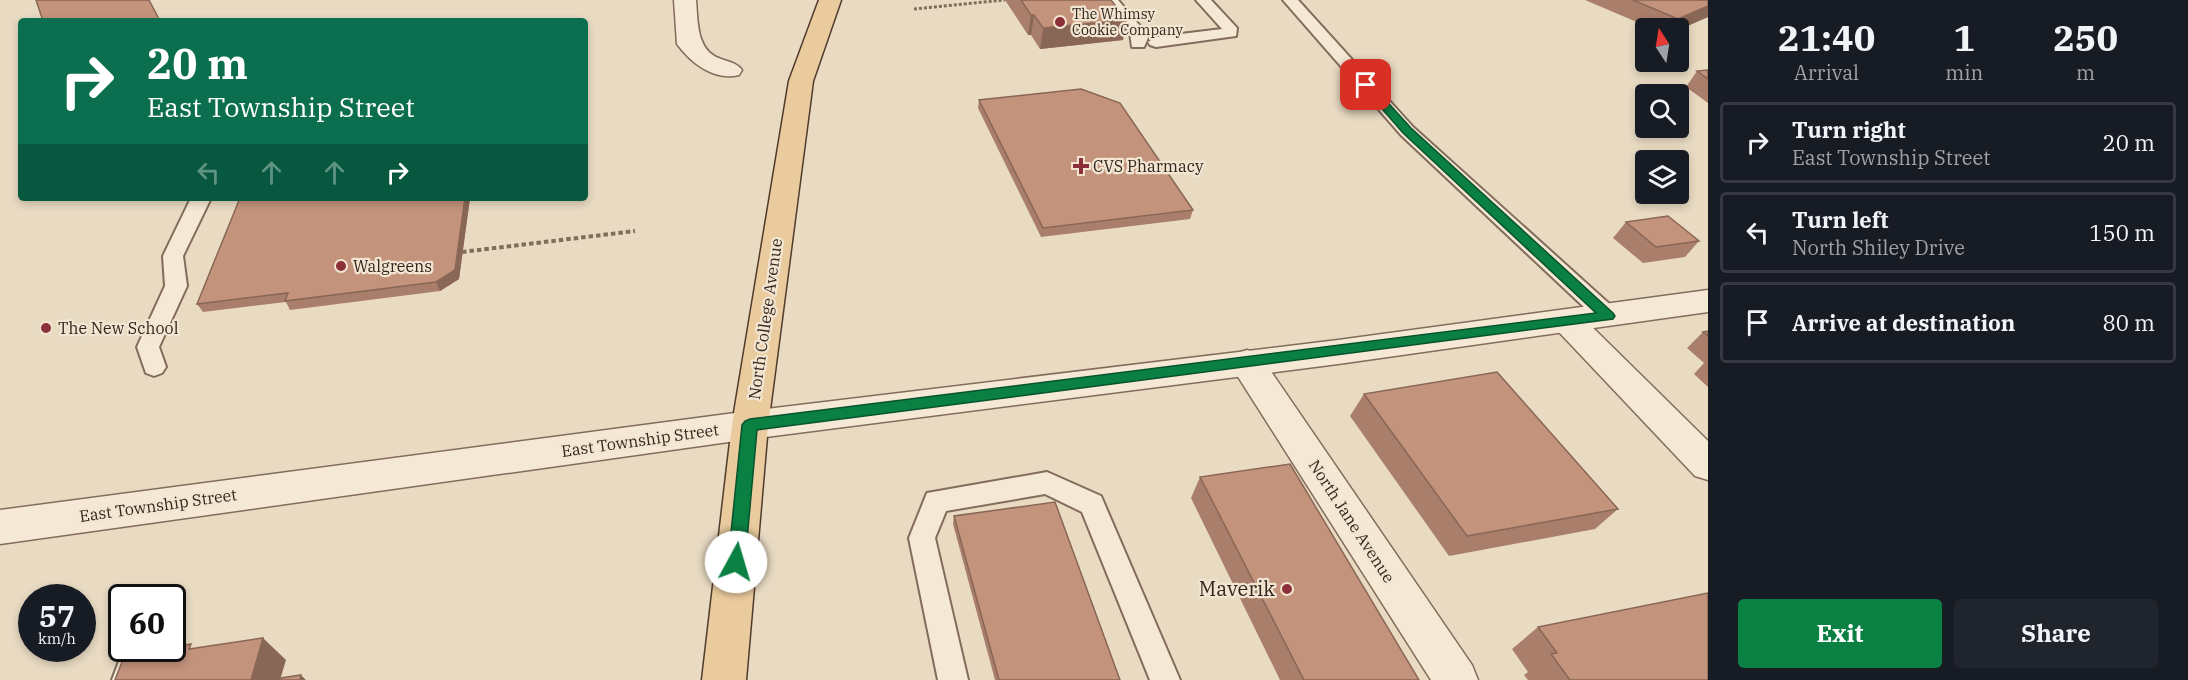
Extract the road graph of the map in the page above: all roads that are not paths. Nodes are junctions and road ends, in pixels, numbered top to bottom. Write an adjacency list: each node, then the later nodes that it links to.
1 (685, 0): 8 (street)
2 (830, 0): 15 (main road, North College Avenue)
3 (1110, 0): 7 (lane)
4 (1203, 0): 6 (lane)
5 (1290, 0): 11 (lane)
6 (1156, 42)
7 (1138, 44)
8 (730, 70)
9 (200, 201): 14 (lane)
10 (1708, 301): 11 (street, East Township Street)
11 (1608, 316): 12 (street, East Township Street)
12 (1568, 322): 13 (street, East Township Street); 16 (street)
13 (1247, 363): 15 (street, East Township Street); 23 (street, North Jane Avenue)
14 (154, 367)
15 (750, 425): 17 (street, East Township Street); 20 (main road, North College Avenue)
16 (1708, 465)
17 (0, 527)
18 (134, 662): 19 (lane)
19 (127, 680)
20 (724, 680)
21 (953, 680): 22 (lane)
22 (1165, 680)
23 (1456, 680)

